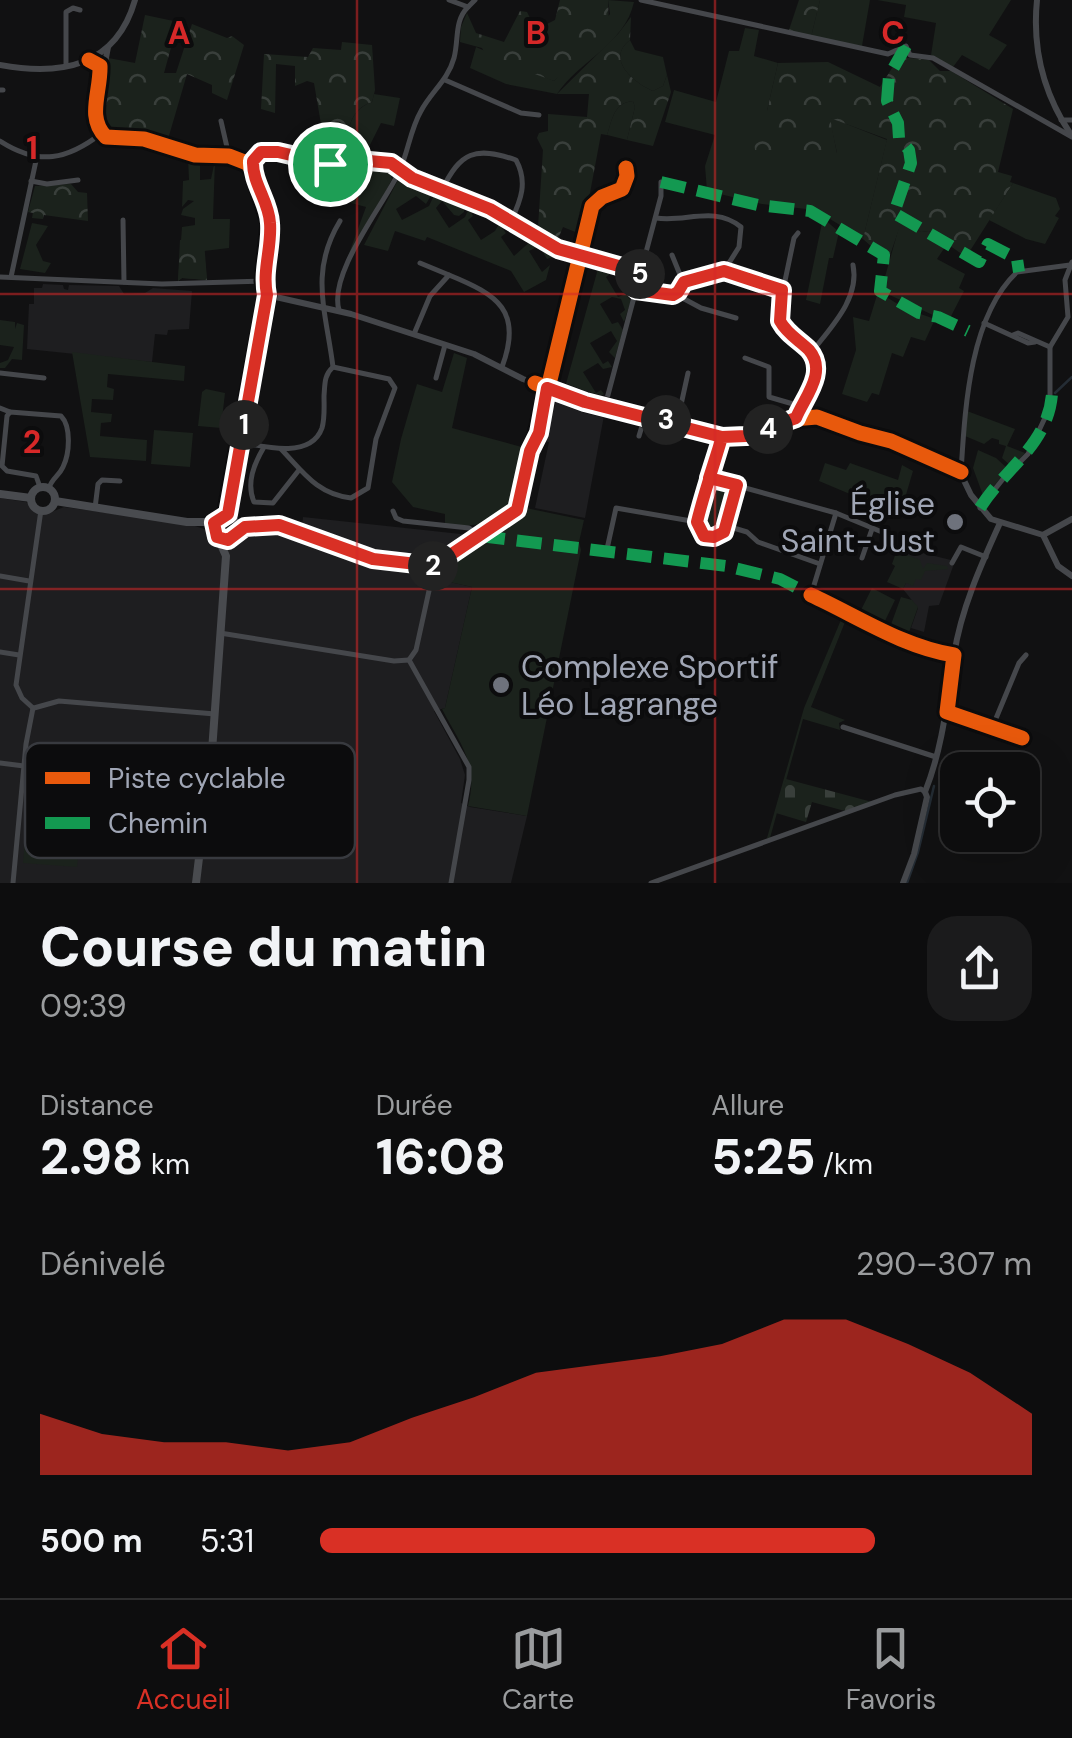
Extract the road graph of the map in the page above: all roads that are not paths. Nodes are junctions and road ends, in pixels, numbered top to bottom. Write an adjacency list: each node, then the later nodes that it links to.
1 (135, 0): 9 (street)
2 (475, 0): 6 (street)
3 (1038, 0): 17 (street)
4 (452, 1): 6 (street); 8 (street)
5 (648, 1): 21 (street)
6 (468, 7): 8 (street)
7 (80, 10): 14 (street)
8 (458, 21): 15 (street)
9 (109, 45): 10 (street); 12 (street)
10 (99, 54): 11 (street); 12 (street)
11 (89, 60): 14 (street); 20 (street)
12 (104, 62): 20 (street)
13 (0, 64): 14 (street)
14 (65, 68)
15 (444, 80): 16 (street); 27 (street)
16 (539, 115)
17 (1061, 120): 18 (street); 21 (street)
18 (1072, 120)
19 (221, 121): 25 (street)
20 (103, 132): 24 (street); 25 (street)
21 (1072, 137)
22 (0, 141): 24 (street)
23 (261, 152): 25 (street); 27 (street); 28 (street)
24 (37, 156): 30 (street)
25 (233, 157): 28 (street)
26 (626, 168): 38 (street)
27 (400, 169): 32 (street); 56 (street)
28 (253, 170): 48 (street)
29 (78, 180): 30 (street)
30 (32, 182): 47 (street)
31 (661, 182): 33 (street)
32 (442, 190): 36 (street); 36 (street)
33 (656, 218): 43 (street); 44 (street)
34 (122, 220): 49 (street)
35 (340, 221): 55 (street)
36 (510, 221): 38 (street)
37 (798, 233): 52 (street)
38 (579, 256): 44 (street); 70 (street)
39 (672, 256): 50 (street)
40 (420, 263): 45 (street)
41 (1071, 264): 58 (street); 61 (street)
42 (852, 265): 62 (street)
43 (724, 271): 50 (street); 52 (street)
44 (640, 272): 51 (street)
45 (449, 275): 59 (street); 65 (street)
46 (0, 276): 47 (street)
47 (11, 277): 49 (street)
48 (264, 281): 49 (street); 54 (street)
49 (124, 282)
50 (684, 282): 53 (street)
51 (636, 290): 53 (street); 71 (street)
52 (782, 290): 62 (street)
53 (675, 294): 57 (street)
54 (267, 295): 55 (street); 81 (street)
55 (322, 307): 56 (street); 64 (street)
56 (340, 312): 59 (street)
57 (736, 318)
58 (984, 323): 61 (street); 85 (street)
59 (414, 334): 60 (street)
60 (445, 344): 65 (street); 69 (street)
61 (1050, 347): 94 (street)
62 (811, 353): 72 (street)
63 (745, 358): 72 (street)
64 (333, 366): 83 (street); 84 (street)
65 (502, 367): 70 (street)
66 (0, 372): 68 (street)
67 (688, 373): 78 (street)
68 (44, 378)
69 (436, 378)
70 (547, 388): 71 (street); 109 (street)
71 (605, 406): 75 (street)
72 (800, 407): 76 (street); 77 (street)
73 (0, 408): 74 (street)
74 (10, 412): 89 (street); 89 (street)
75 (646, 416): 78 (street); 79 (street)
76 (808, 416): 77 (street); 85 (street)
77 (796, 418): 80 (street)
78 (677, 423): 80 (street)
79 (639, 436)
80 (722, 437): 86 (street)
81 (241, 442): 82 (street); 99 (street)
82 (264, 447): 83 (street); 84 (street)
83 (281, 449): 84 (street)
84 (299, 470)
85 (961, 472): 94 (street)
86 (709, 478): 88 (street); 100 (street)
87 (120, 481): 93 (street)
88 (737, 485): 97 (street); 103 (street)
89 (45, 488): 91 (main road); 92 (main road)
90 (0, 494): 91 (main road)
91 (31, 498): 95 (main road)
92 (54, 502): 93 (main road); 95 (main road)
93 (95, 508): 105 (main road)
94 (980, 508): 101 (street)
95 (41, 510): 118 (street)
96 (394, 511): 109 (street)
97 (836, 513): 104 (street); 114 (street)
98 (1072, 519): 107 (street)
99 (232, 520): 102 (street); 105 (main road); 108 (main road)
100 (697, 522): 103 (street); 110 (street)
101 (1000, 523): 107 (street); 111 (street)
102 (273, 525): 108 (street); 115 (street)
103 (727, 526): 114 (street)
104 (872, 529): 106 (street); 112 (street)
105 (216, 531): 108 (main road); 119 (main road)
106 (882, 532)
107 (1043, 535): 117 (street)
108 (233, 536): 119 (main road)
109 (480, 536): 115 (street)
110 (607, 550)
111 (986, 557): 113 (street); 122 (street)
112 (862, 558)
113 (952, 563)
114 (822, 565): 122 (street)
115 (434, 566): 124 (street)
116 (0, 576): 118 (street)
117 (1072, 576)
118 (30, 581): 121 (street)
119 (222, 633): 124 (street); 127 (main road)
120 (0, 652): 121 (street)
121 (19, 655): 125 (street)
122 (954, 655): 126 (street)
123 (1026, 655): 129 (street)
124 (409, 660): 141 (street)
125 (34, 708): 127 (street); 131 (street)
126 (948, 712): 129 (street); 133 (street)
127 (215, 714): 132 (main road)
128 (843, 727): 133 (street)
129 (992, 728): 130 (street)
130 (1022, 738)
131 (28, 743)
132 (211, 743)
133 (936, 757): 137 (street)
134 (25, 760): 136 (street)
135 (0, 763): 136 (street)
136 (24, 766): 139 (street)
137 (925, 792): 142 (street); 143 (street)
138 (199, 858): 140 (main road)
139 (12, 883)
140 (196, 883)
141 (451, 883)
142 (651, 883)
143 (904, 883)

